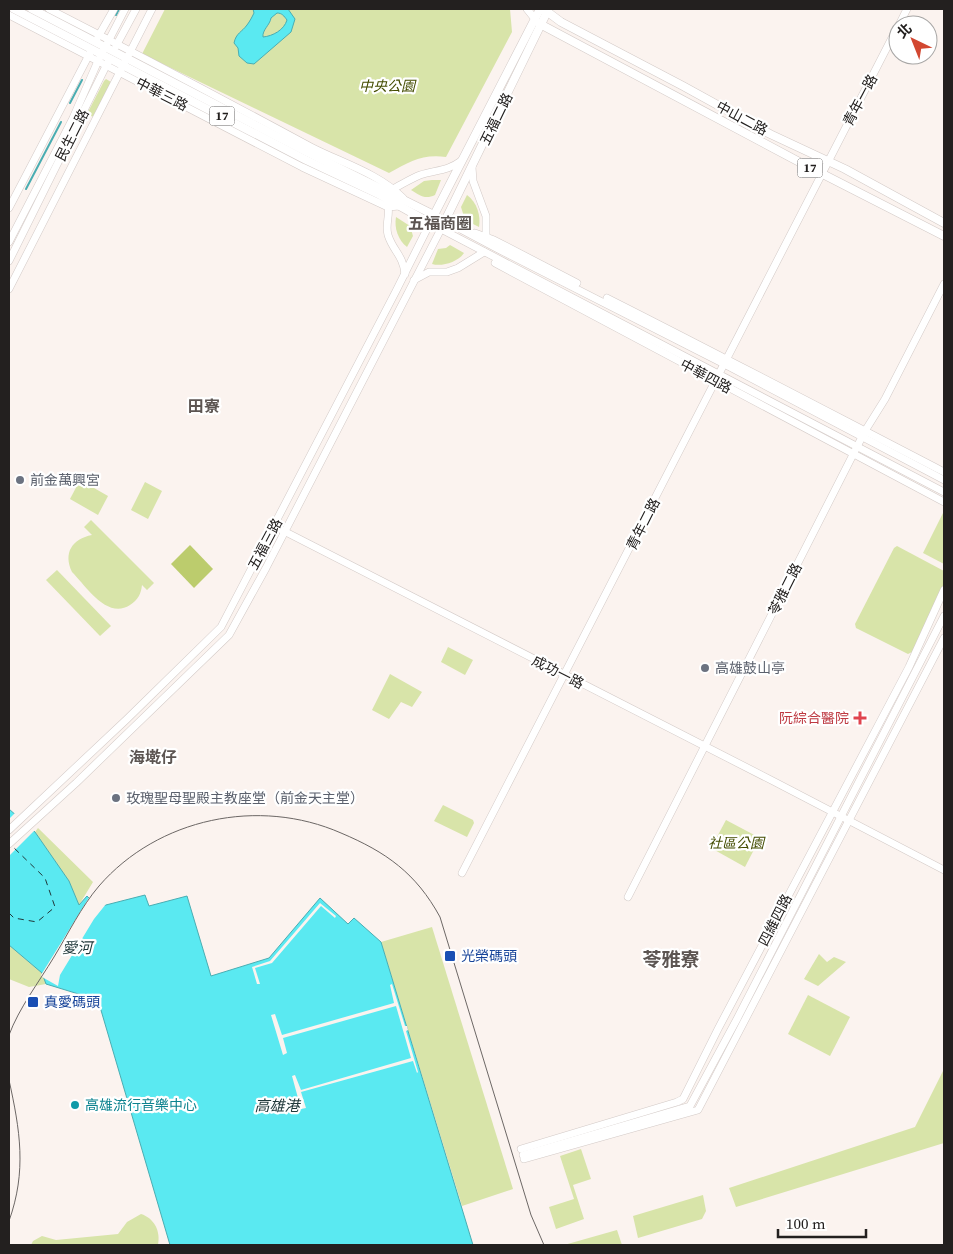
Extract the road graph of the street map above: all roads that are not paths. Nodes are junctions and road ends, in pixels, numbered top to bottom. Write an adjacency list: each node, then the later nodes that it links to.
1 (14, 9): 14 (main road, 中華三路 / 17)
2 (32, 9): 14 (main road, 中華三路 / 17)
3 (49, 9): 14 (street, 中華三路 / 17)
4 (114, 9): 14 (street)
5 (125, 9): 15 (street, 民生二路)
6 (136, 9): 17 (street, 民生二路)
7 (152, 9): 16 (street)
8 (527, 9): 11 (street)
9 (545, 10): 11 (main road, 五福二路); 12 (main road, 五福二路); 20 (main road, 中山二路 / 17)
10 (9, 15): 14 (street, 中華三路 / 17)
11 (535, 19): 12 (main road, 17); 19 (main road, 五福二路)
12 (542, 26): 21 (main road, 五福二路); 22 (main road, 中山二路 / 17)
13 (888, 45): 20 (street, 青年一路)
14 (93, 46): 15 (main road, 中華三路 / 17); 15 (street, 中華三路 / 17); 26 (street)
15 (103, 50): 17 (main road, 中華三路 / 17); 17 (street, 中華三路 / 17); 35 (street, 民生二路)
16 (128, 54): 17 (main road, 中華三路 / 17); 18 (street); 23 (main road, 中華三路 / 17)
17 (112, 55): 18 (main road, 中華三路 / 17); 37 (street, 民生二路)
18 (120, 69): 24 (main road, 中華三路 / 17); 25 (street, 中華三路 / 17); 41 (street)
19 (463, 160): 23 (street); 27 (main road, 五福二路)
20 (828, 161): 22 (street, 青年一路); 30 (main road, 中山二路 / 17)
21 (472, 166): 28 (main road, 五福二路); 33 (street)
22 (822, 174): 34 (main road, 中山二路 / 17); 42 (street, 青年二路)
23 (390, 190): 27 (main road, 中華三路 / 17)
24 (398, 206): 25 (street); 29 (main road, 中華三路 / 17)
25 (388, 207): 38 (street)
26 (9, 208)
27 (434, 214): 28 (street, 中華四路); 29 (street, 五福三路)
28 (445, 220): 31 (main road, 五福二路); 32 (street, 中華四路)
29 (430, 223): 31 (main road, 中華三路 / 17); 38 (street, 五福三路)
30 (944, 223)
31 (440, 229): 36 (street, 中華四路); 39 (street, 五福三路)
32 (468, 232): 33 (street, 中華四路); 42 (street, 中華四路)
33 (486, 236): 42 (street, 中華四路)
34 (944, 236)
35 (9, 242)
36 (481, 253): 39 (street); 43 (street, 中華四路)
37 (9, 261)
38 (405, 275): 51 (street, 五福三路)
39 (413, 280): 52 (street, 五福三路)
40 (944, 284): 44 (street, 苓雅二路)
41 (9, 289)
42 (726, 361): 43 (street, 青年二路); 44 (street, 中華四路)
43 (717, 377): 45 (street, 中華四路); 46 (street, 中華四路); 56 (street, 青年二路)
44 (863, 434): 45 (street, 苓雅二路); 47 (street, 中華四路); 48 (street, 中華四路)
45 (857, 446): 46 (street, 苓雅二路); 49 (street, 中華四路)
46 (853, 454): 50 (street, 中華四路); 57 (street, 苓雅二路)
47 (944, 472)
48 (944, 480)
49 (944, 492)
50 (944, 502)
51 (274, 526): 52 (street, 成功一路); 61 (street, 五福三路)
52 (284, 531): 56 (street, 成功一路); 62 (street, 五福三路)
53 (944, 590): 58 (street, 四維四路)
54 (944, 616): 59 (street, 四維四路)
55 (944, 638): 60 (street, 四維四路)
56 (565, 675): 57 (street, 成功一路); 64 (street, 青年二路)
57 (705, 746): 58 (street, 成功一路); 65 (street, 苓雅二路)
58 (832, 812): 59 (street, 成功一路); 66 (street, 四維四路)
59 (841, 817): 60 (street); 66 (street, 四維四路)
60 (850, 821): 63 (street); 66 (street, 四維四路)
61 (9, 830)
62 (9, 844)
63 (944, 870)
64 (462, 873)
65 (628, 897)
66 (522, 1154)

